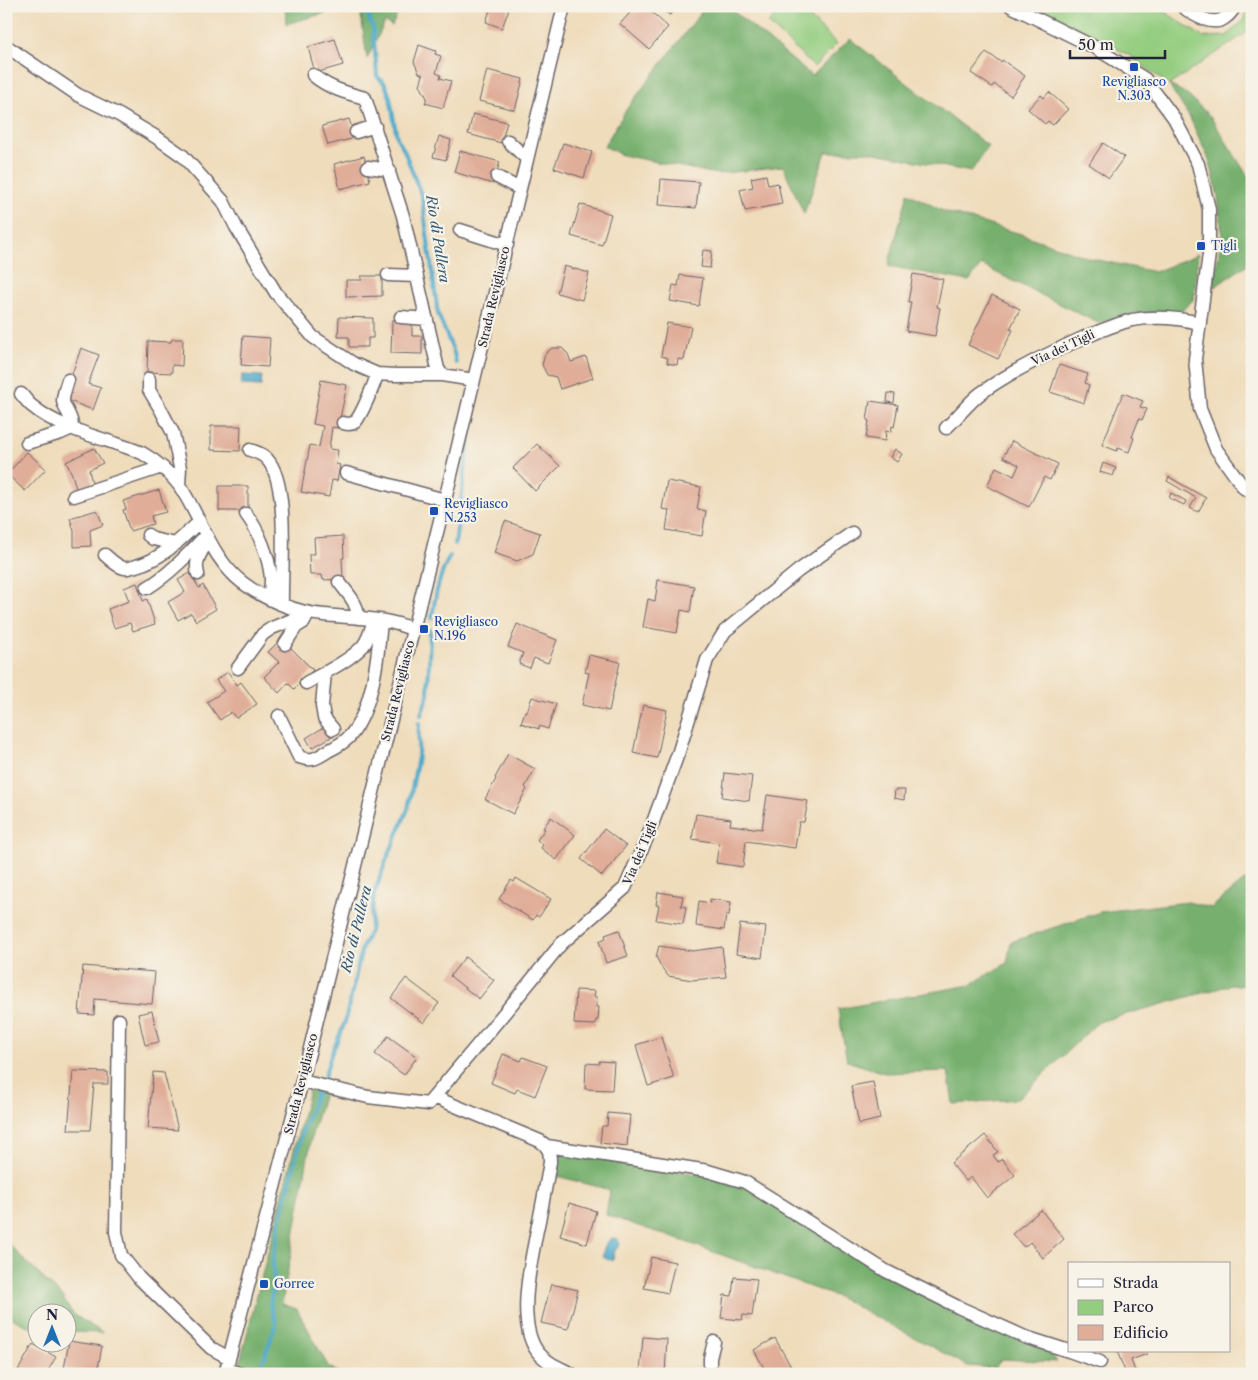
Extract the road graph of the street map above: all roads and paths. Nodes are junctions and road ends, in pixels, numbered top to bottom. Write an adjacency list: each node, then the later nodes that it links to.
1 (564, 6): 10 (street, Strada Revigliasco)
2 (1011, 6): 21 (street)
3 (1182, 6): 4 (street)
4 (1234, 6)
5 (6, 46): 23 (street)
6 (313, 75): 7 (street)
7 (374, 126): 8 (street); 12 (street)
8 (356, 132)
9 (508, 141): 10 (street)
10 (527, 159): 14 (street, Strada Revigliasco)
11 (368, 167): 12 (street)
12 (389, 170): 18 (street)
13 (497, 177): 14 (street)
14 (520, 189): 16 (street, Strada Revigliasco)
15 (460, 230): 16 (street)
16 (506, 245): 27 (street, Strada Revigliasco)
17 (388, 275): 18 (street)
18 (417, 276): 20 (street)
19 (401, 317): 20 (street)
20 (427, 318): 24 (street)
21 (1200, 323): 31 (street, Via dei Tigli); 37 (street)
22 (337, 345): 23 (street)
23 (372, 372): 24 (street); 29 (street)
24 (442, 374): 27 (street)
25 (148, 379): 36 (street)
26 (68, 380): 30 (street)
27 (474, 380): 39 (street, Strada Revigliasco)
28 (22, 394): 30 (street)
29 (343, 423)
30 (72, 428): 32 (street); 34 (street)
31 (946, 428)
32 (27, 444)
33 (250, 450): 51 (street)
34 (162, 467): 36 (street); 38 (street)
35 (346, 473): 39 (street)
36 (179, 485): 41 (street)
37 (1252, 493)
38 (74, 496)
39 (445, 500): 55 (street, Strada Revigliasco)
40 (246, 514): 50 (street)
41 (199, 522): 44 (street); 45 (street)
42 (852, 533): 64 (street, Via dei Tigli)
43 (148, 535): 45 (street)
44 (208, 537): 47 (street); 49 (street); 50 (street)
45 (176, 544): 46 (street)
46 (105, 555)
47 (198, 574)
48 (339, 582): 53 (street)
49 (147, 588)
50 (270, 598): 51 (street)
51 (282, 604): 52 (street)
52 (309, 613): 53 (street); 56 (street); 57 (street)
53 (358, 618): 54 (street)
54 (377, 621): 55 (street); 58 (street); 60 (street)
55 (413, 630): 63 (street, Strada Revigliasco)
56 (285, 644)
57 (238, 668)
58 (325, 672): 59 (street); 61 (street)
59 (306, 683)
60 (278, 716)
61 (333, 729)
62 (119, 1020): 70 (street)
63 (302, 1081): 64 (street); 70 (street, Strada Revigliasco)
64 (434, 1097): 65 (street)
65 (547, 1146): 67 (street); 72 (street)
66 (714, 1342): 73 (street)
67 (1068, 1351)
68 (1072, 1352): 69 (street)
69 (1100, 1362)
70 (227, 1367): 71 (street)
71 (241, 1374)
72 (572, 1374)
73 (710, 1374)

